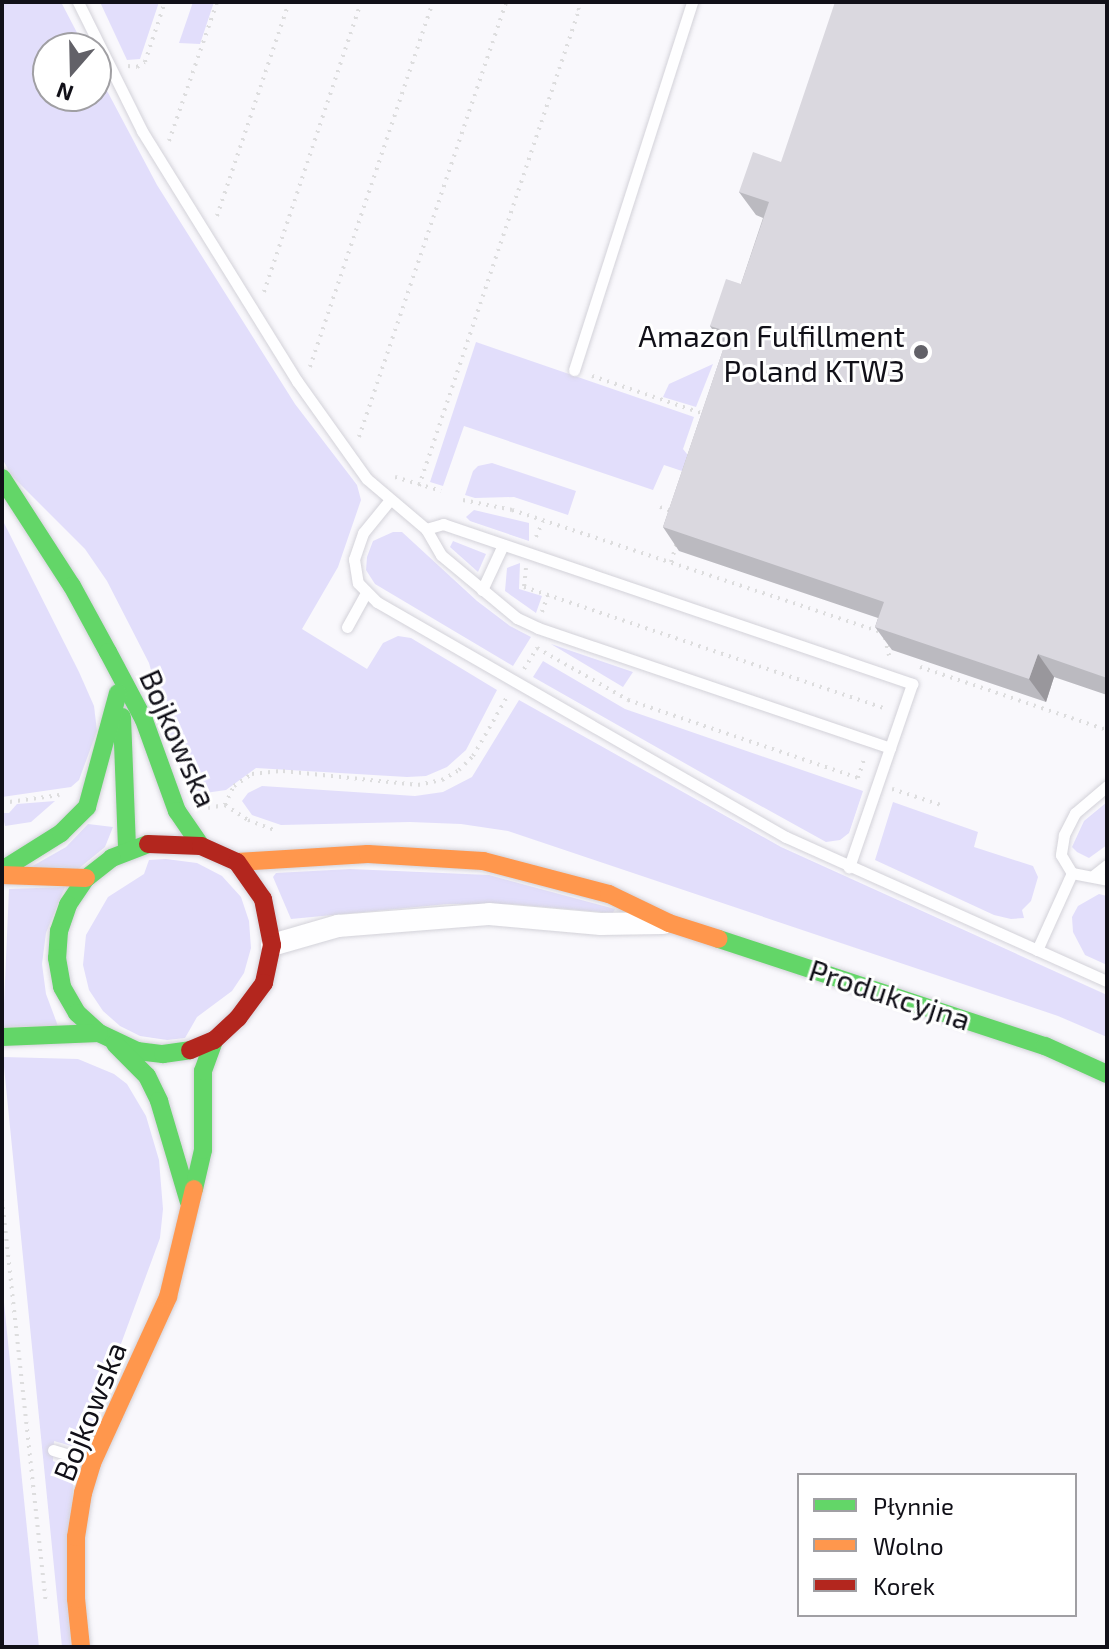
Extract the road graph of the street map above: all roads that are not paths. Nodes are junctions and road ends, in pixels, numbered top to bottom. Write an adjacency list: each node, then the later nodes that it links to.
1 (78, 2): 5 (lane)
2 (692, 2): 3 (lane)
3 (574, 370)
4 (2, 478): 11 (street, Bojkowska)
5 (389, 501): 6 (lane); 9 (lane)
6 (426, 529): 7 (lane); 8 (lane)
7 (503, 545): 8 (lane); 13 (lane)
8 (482, 590): 13 (lane)
9 (366, 593): 10 (lane); 19 (lane)
10 (347, 627)
11 (108, 652): 12 (street, Bojkowska); 15 (street, Bojkowska)
12 (118, 693): 16 (street, Bojkowska); 20 (street)
13 (890, 748): 19 (lane)
14 (1107, 786): 21 (lane)
15 (201, 846): 16 (street); 17 (street)
16 (127, 850): 23 (street)
17 (237, 862): 25 (street, Produkcyjna); 26 (street)
18 (1107, 865): 22 (lane)
19 (849, 867): 27 (lane)
20 (2, 873): 23 (street)
21 (1072, 873): 22 (lane); 27 (lane)
22 (1094, 875): 24 (lane)
23 (86, 878): 30 (street)
24 (1107, 880)
25 (669, 923): 26 (street, Produkcyjna); 32 (street, Produkcyjna)
26 (272, 945): 31 (street)
27 (1037, 950): 28 (lane)
28 (1107, 981)
29 (2, 1037): 30 (street)
30 (105, 1037): 31 (street); 33 (street, Bojkowska)
31 (214, 1040): 33 (street, Bojkowska)
32 (1107, 1074)
33 (189, 1202): 35 (street, Bojkowska)
34 (53, 1450): 35 (lane)
35 (92, 1463): 36 (street, Bojkowska)
36 (81, 1647)

